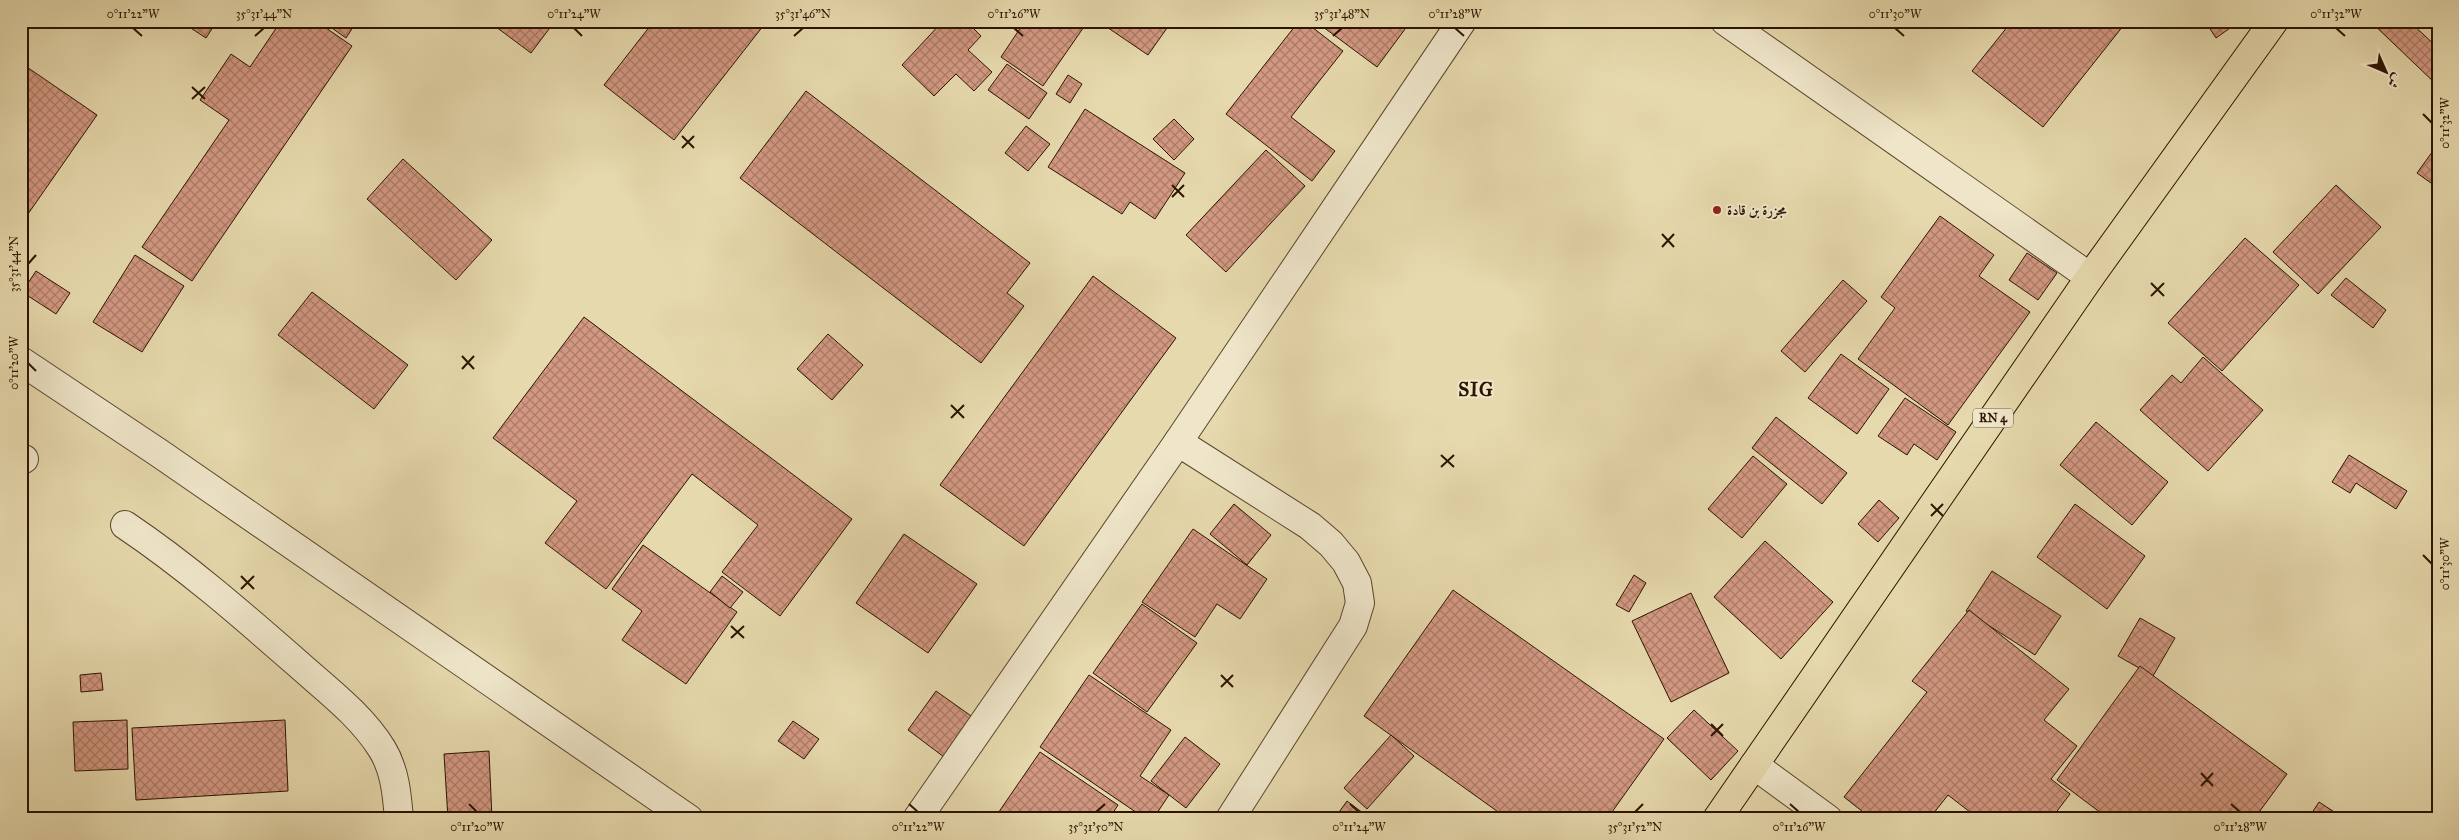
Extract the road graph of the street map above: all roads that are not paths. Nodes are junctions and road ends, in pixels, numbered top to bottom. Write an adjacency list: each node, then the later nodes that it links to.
1 (1462, 21): 6 (street)
2 (1725, 21): 4 (street)
3 (2274, 21): 4 (main road, RN 4)
4 (2090, 277): 8 (main road, RN 4)
5 (21, 361): 10 (street)
6 (1178, 442): 11 (street); 12 (street)
7 (125, 525): 9 (street)
8 (1754, 765): 13 (main road, RN 4); 14 (street)
9 (399, 819)
10 (689, 819)
11 (917, 819)
12 (1230, 819)
13 (1717, 819)
14 (1828, 819)

